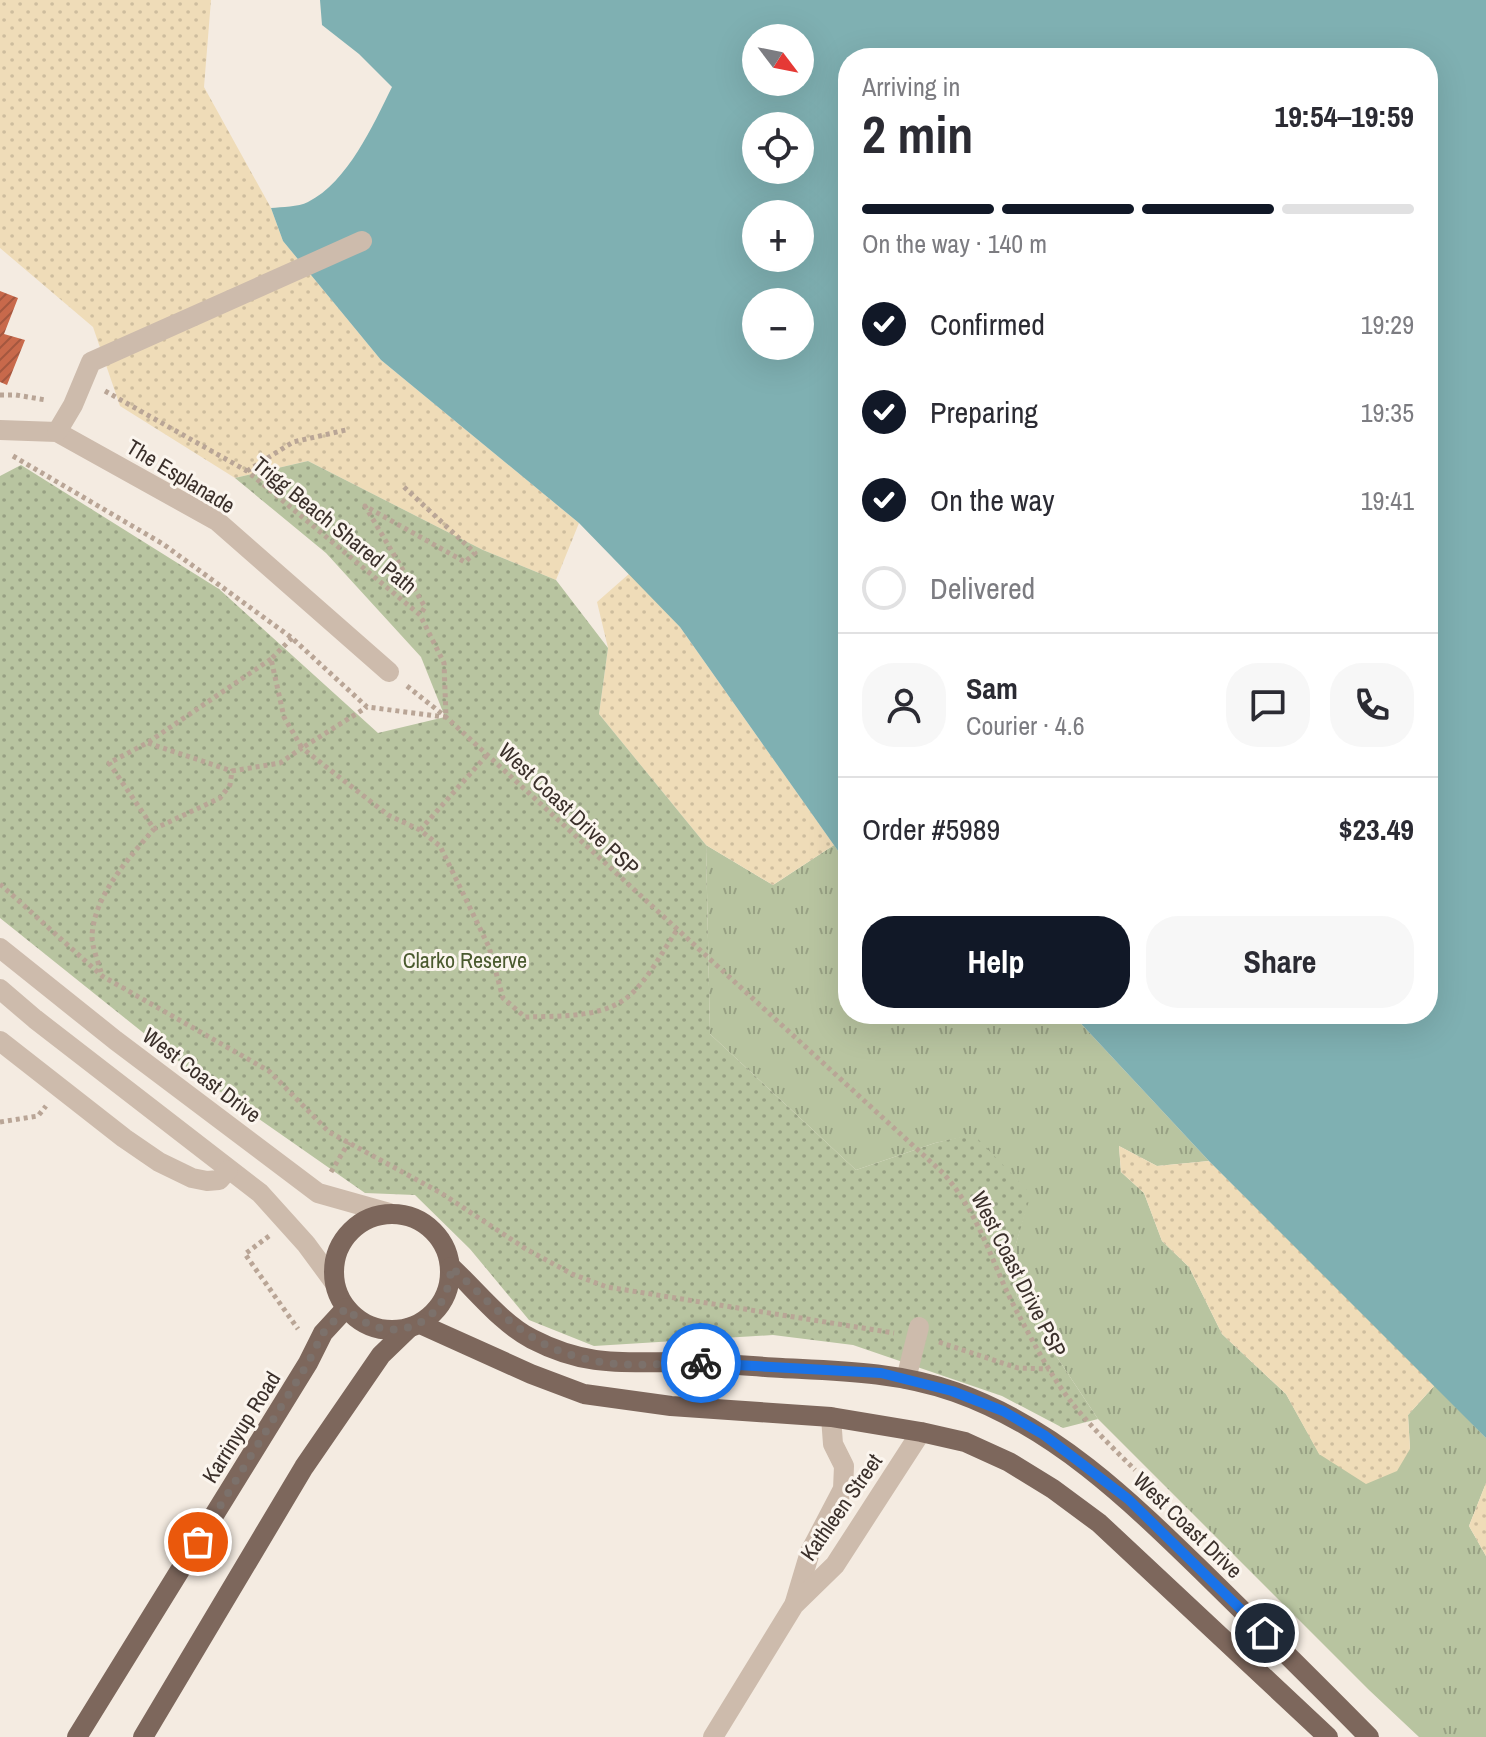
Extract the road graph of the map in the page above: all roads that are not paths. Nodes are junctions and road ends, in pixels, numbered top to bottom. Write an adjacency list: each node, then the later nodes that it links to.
1 (362, 241): 3 (street)
2 (0, 430): 3 (street, The Esplanade)
3 (57, 432): 4 (street, The Esplanade)
4 (389, 672)
5 (0, 948): 9 (street, West Coast Drive)
6 (0, 989): 8 (street)
7 (0, 1041): 8 (street)
8 (228, 1170): 11 (street)
9 (389, 1213): 10 (main road); 11 (main road)
10 (451, 1267): 13 (main road); 15 (main road, West Coast Drive)
11 (334, 1282): 12 (main road)
12 (346, 1308): 13 (main road); 19 (main road, Karrinyup Road)
13 (414, 1326): 16 (main road); 20 (main road)
14 (919, 1332): 15 (street)
15 (906, 1379): 23 (main road, West Coast Drive)
16 (831, 1417): 17 (main road); 18 (street, Kathleen Street)
17 (921, 1432): 18 (street, Kathleen Street); 22 (main road)
18 (794, 1605): 21 (street, Kathleen Street)
19 (77, 1737)
20 (143, 1737)
21 (713, 1737)
22 (1328, 1737)
23 (1369, 1737)

